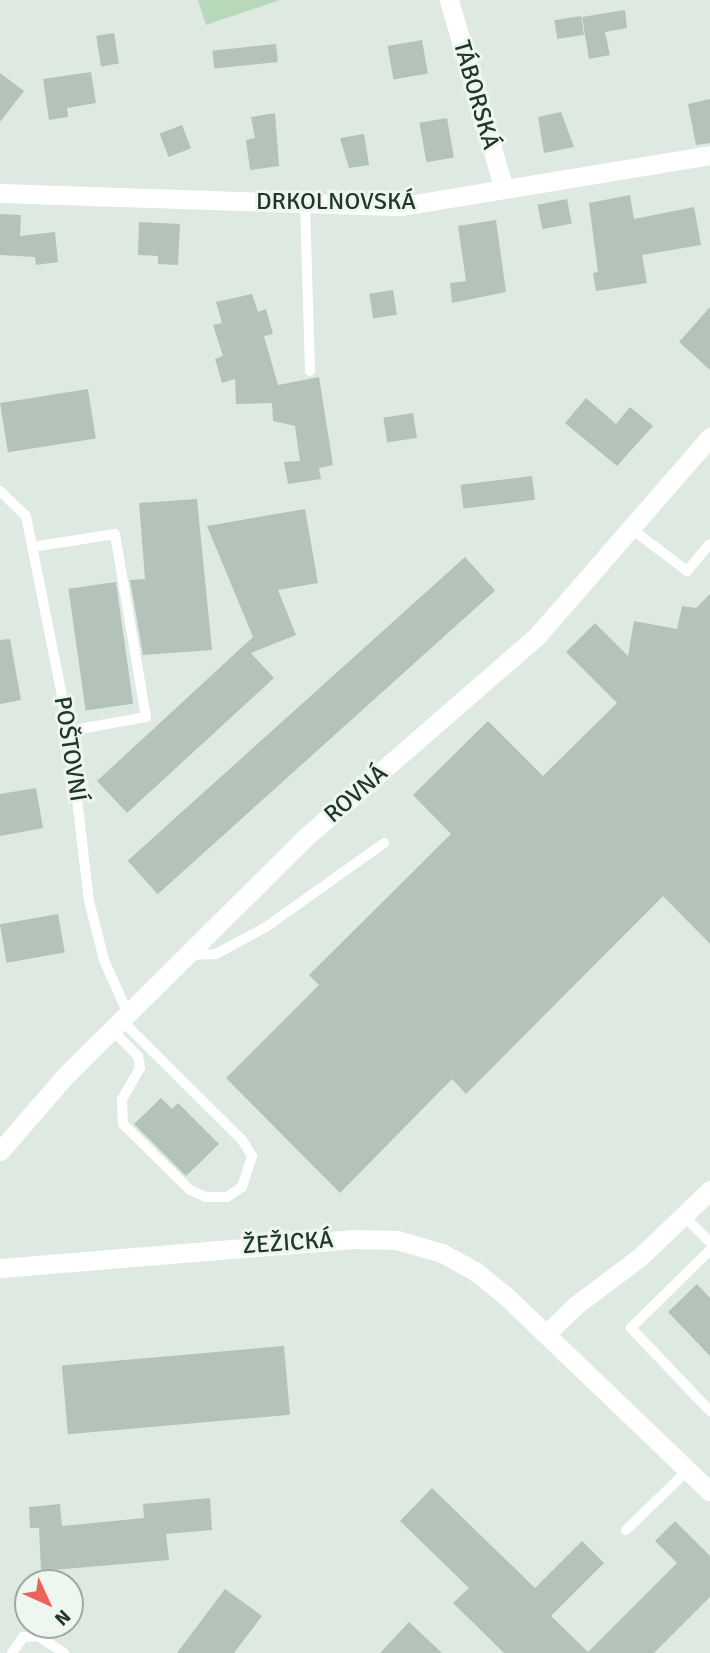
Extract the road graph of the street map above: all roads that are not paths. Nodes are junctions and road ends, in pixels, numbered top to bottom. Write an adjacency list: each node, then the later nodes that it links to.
1 (449, 0): 3 (street, TÁBORSKÁ)
2 (710, 155): 3 (street, DRKOLNOVSKÁ)
3 (503, 189): 5 (street, DRKOLNOVSKÁ)
4 (0, 193): 5 (street, DRKOLNOVSKÁ)
5 (305, 204): 6 (lane)
6 (310, 371)
7 (710, 438): 9 (street, ROVNÁ)
8 (0, 491): 11 (lane, POŠTOVNÍ)
9 (633, 530): 10 (lane); 14 (street, ROVNÁ)
10 (710, 544)
11 (32, 547): 12 (lane, POŠTOVNÍ); 12 (lane)
12 (69, 731): 15 (lane, POŠTOVNÍ)
13 (384, 843): 14 (lane)
14 (187, 955): 15 (street, ROVNÁ)
15 (120, 1022): 15 (lane); 16 (street, ROVNÁ)
16 (0, 1152)
17 (710, 1190): 18 (street)
18 (684, 1216): 19 (lane); 22 (street)
19 (710, 1242)
20 (710, 1250): 23 (lane)
21 (0, 1268): 22 (street, ŽEŽICKÁ)
22 (546, 1335): 24 (street, ŽEŽICKÁ)
23 (710, 1410)
24 (686, 1472): 25 (street, ŽEŽICKÁ); 26 (lane)
25 (710, 1492)
26 (626, 1530)
27 (12, 1653): 28 (lane)
28 (64, 1653)

